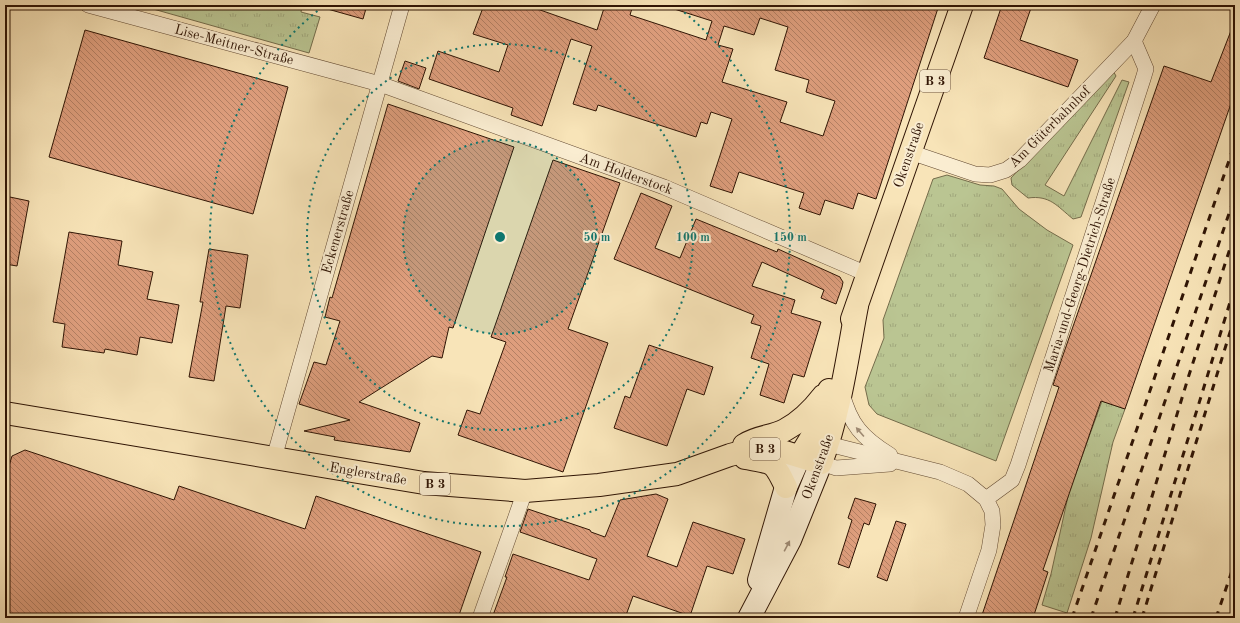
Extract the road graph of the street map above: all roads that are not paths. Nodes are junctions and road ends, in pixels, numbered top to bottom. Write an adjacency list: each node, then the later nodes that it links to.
1 (88, 5): 6 (street, Lise-Meitner-Straße)
2 (402, 5): 6 (street, Eckenerstraße)
3 (962, 5): 7 (main road, Okenstraße / B 3)
4 (1153, 5): 5 (street, Am Güterbahnhof)
5 (1134, 41): 7 (street, Am Güterbahnhof); 19 (street, Maria-und-Georg-Dietrich-Straße)
6 (380, 84): 8 (street, Am Holderstock); 15 (street, Eckenerstraße)
7 (910, 152): 8 (main road, Okenstraße / B 3)
8 (867, 274): 9 (main road, Okenstraße / B 3)
9 (836, 389): 11 (main road, Englerstraße / B 3); 12 (main road, Okenstraße / B 3); 16 (street, one-way to 9)
10 (5, 413): 15 (main road, Englerstraße / B 3)
11 (785, 430): 12 (main road, B 3); 13 (main road, Englerstraße / B 3)
12 (820, 449): 14 (main road, Englerstraße / B 3); 16 (street); 16 (street); 21 (main road, Okenstraße, one-way to 12)
13 (730, 455): 14 (main road, Englerstraße / B 3); 17 (main road, Englerstraße / B 3); 18 (main road, Englerstraße / B 3)
14 (800, 456): 17 (main road, Okenstraße / B 3)
15 (274, 458): 18 (main road, Englerstraße / B 3)
16 (903, 462): 19 (street)
17 (786, 487): 21 (main road, Okenstraße)
18 (525, 491): 20 (street)
19 (986, 499): 22 (street)
20 (480, 618)
21 (749, 618)
22 (966, 618)

